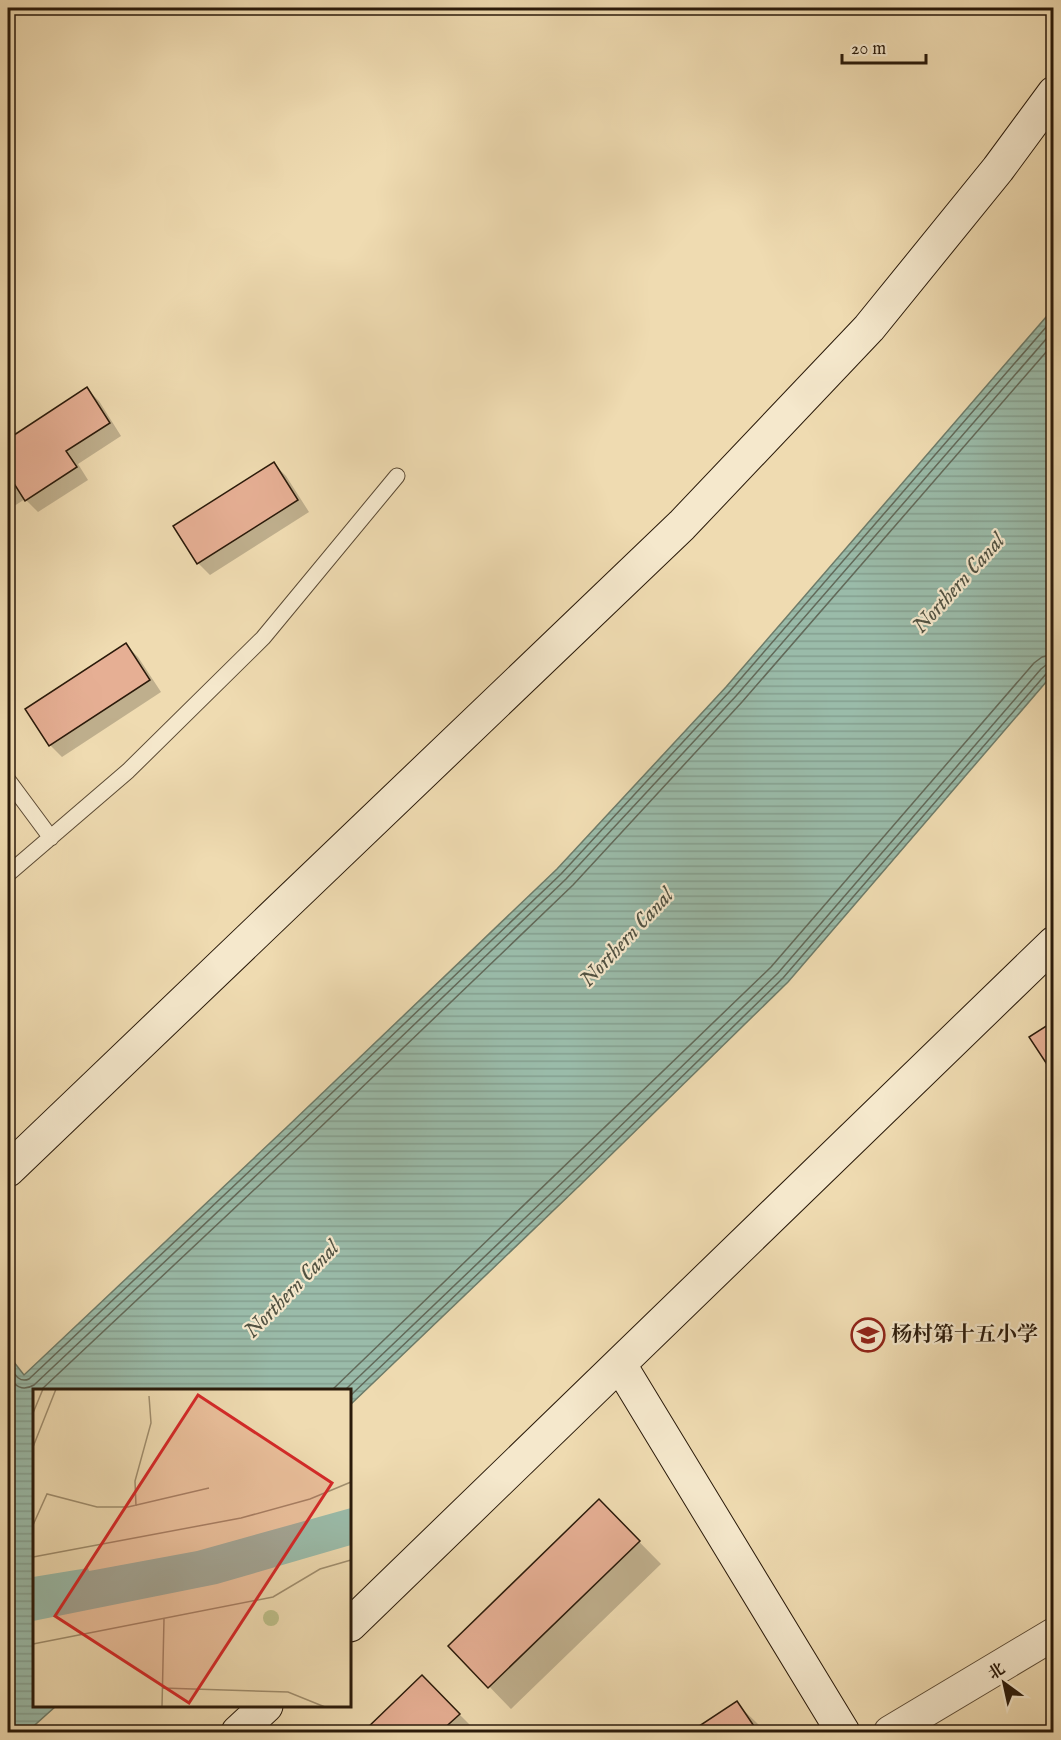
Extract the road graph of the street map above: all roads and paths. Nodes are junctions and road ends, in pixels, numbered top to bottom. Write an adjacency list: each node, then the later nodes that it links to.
1 (1053, 93): 7 (street)
2 (397, 476): 4 (lane)
3 (8, 780): 4 (lane)
4 (51, 838): 5 (lane)
5 (8, 874)
6 (1053, 943): 8 (street)
7 (8, 1170)
8 (620, 1365): 9 (street); 13 (street)
9 (351, 1624)
10 (1053, 1634): 14 (street)
11 (265, 1707): 12 (street)
12 (238, 1732)
13 (843, 1732)
14 (890, 1732)

